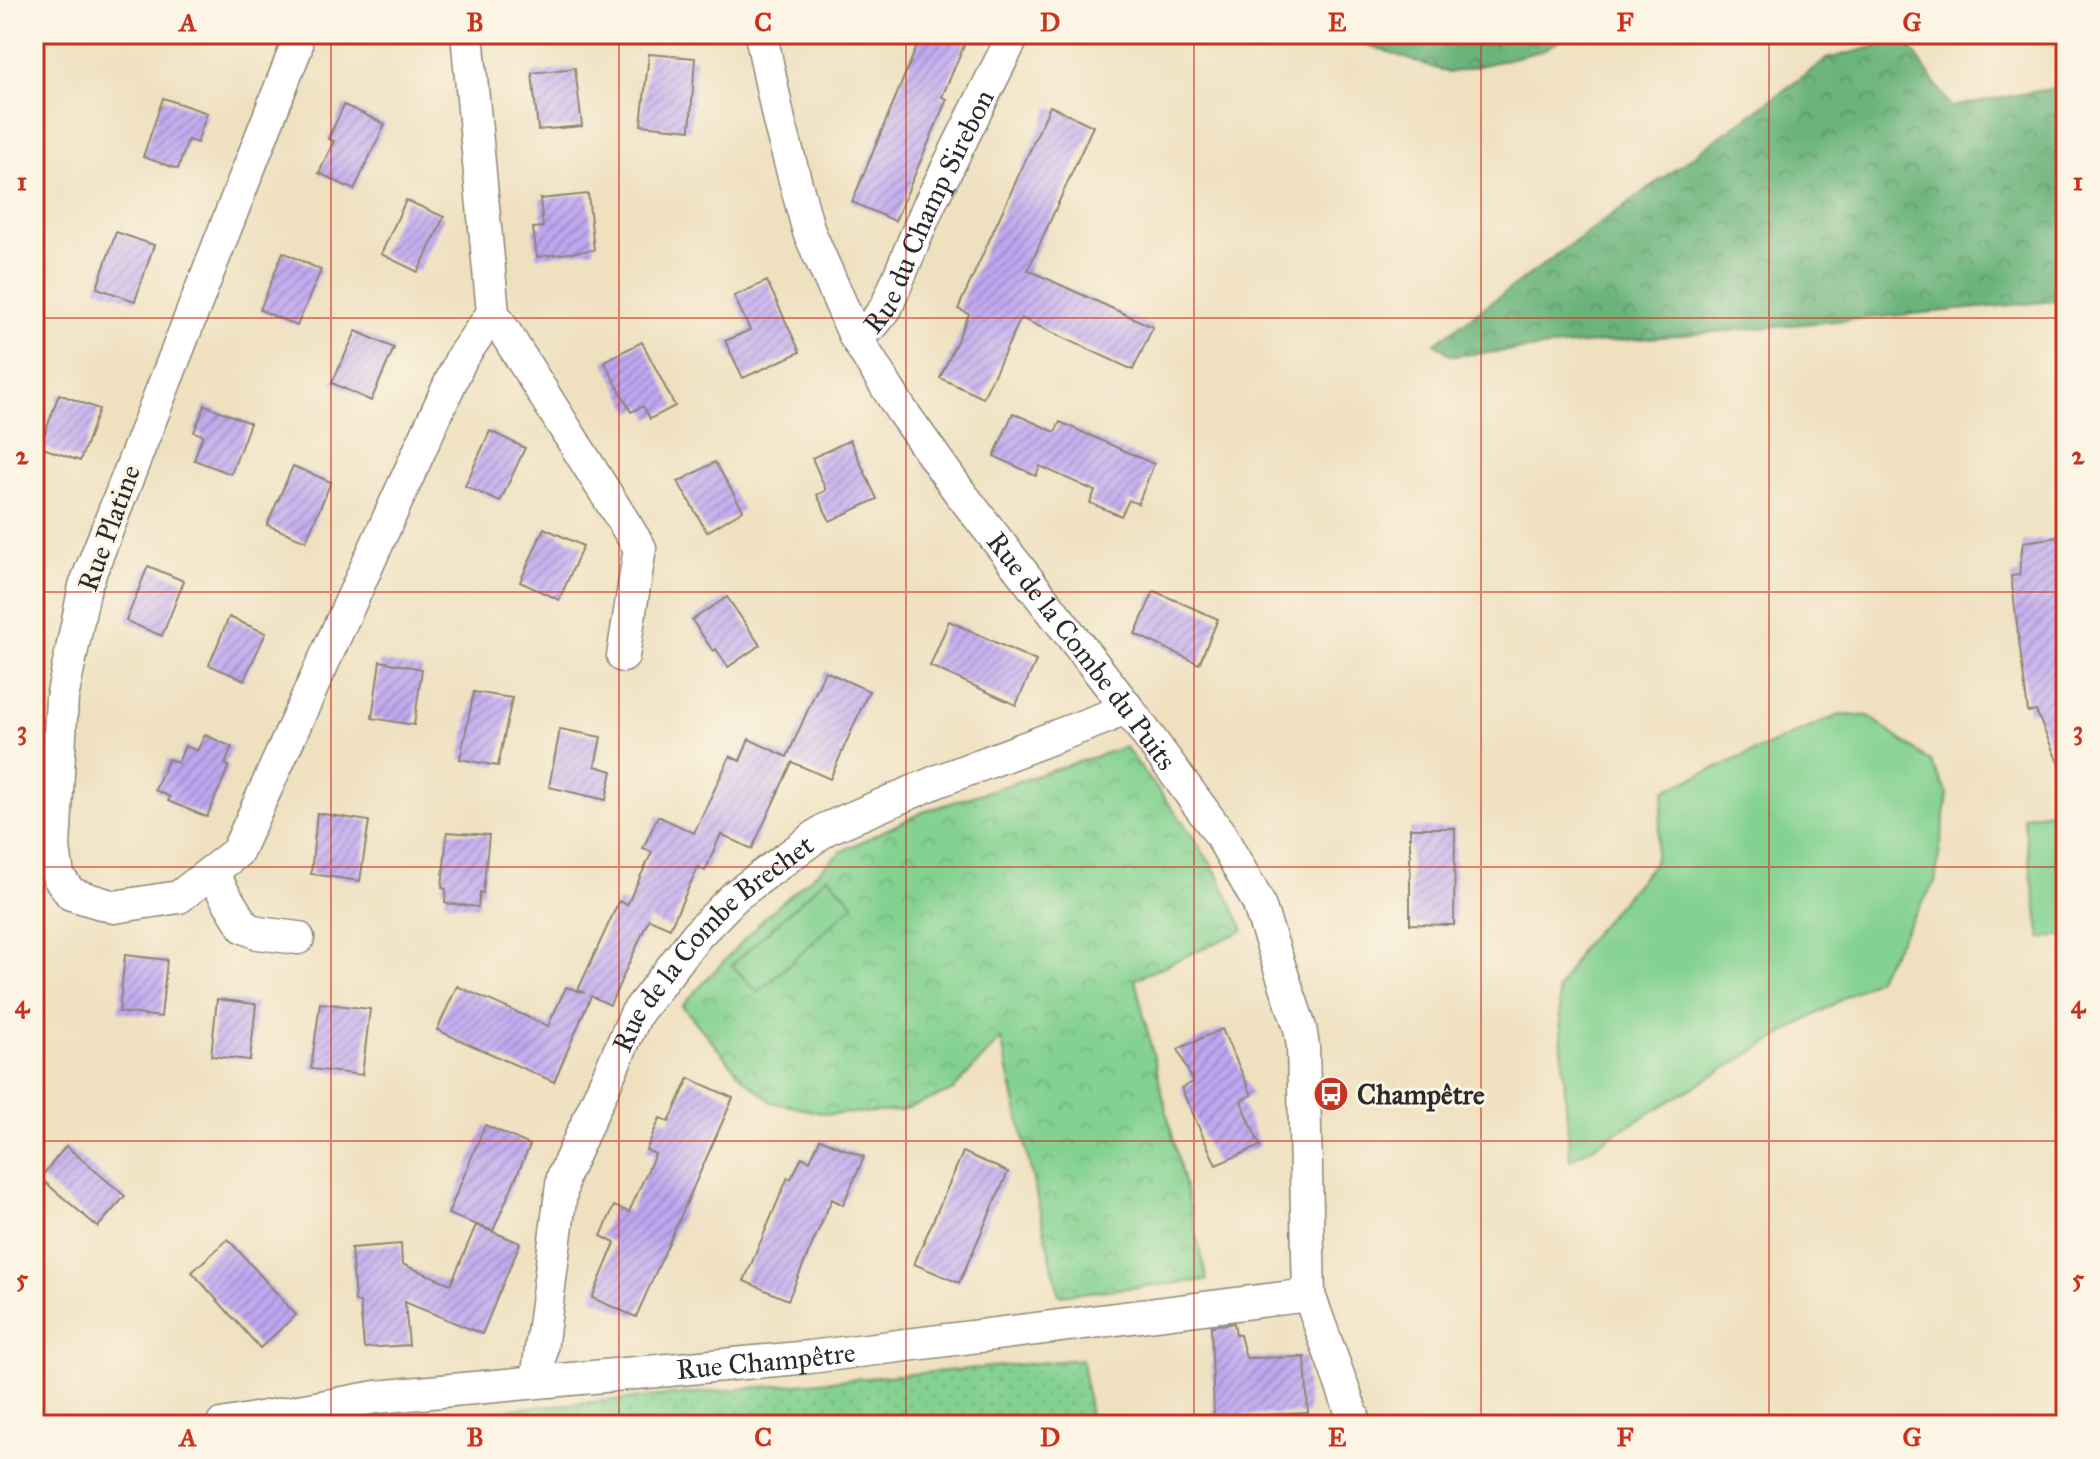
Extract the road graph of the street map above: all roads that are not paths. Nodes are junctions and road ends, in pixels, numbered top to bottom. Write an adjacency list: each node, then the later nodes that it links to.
1 (296, 34): 9 (street, Rue Platine)
2 (467, 34): 5 (street)
3 (761, 34): 6 (street, Rue de la Combe du Puits)
4 (1014, 34): 6 (street, Rue du Champ Sirebon)
5 (493, 313): 7 (street); 9 (street, Rue Platine)
6 (855, 336): 8 (street, Rue de la Combe du Puits)
7 (623, 656)
8 (1126, 706): 11 (street, Rue de la Combe du Puits); 12 (street, Rue de la Combe Brechet)
9 (211, 872): 10 (street)
10 (298, 938)
11 (1309, 1295): 12 (street, Rue Champêtre); 14 (street, Rue de la Combe du Puits)
12 (537, 1381): 13 (street, Rue Champêtre)
13 (222, 1425)
14 (1356, 1425)

